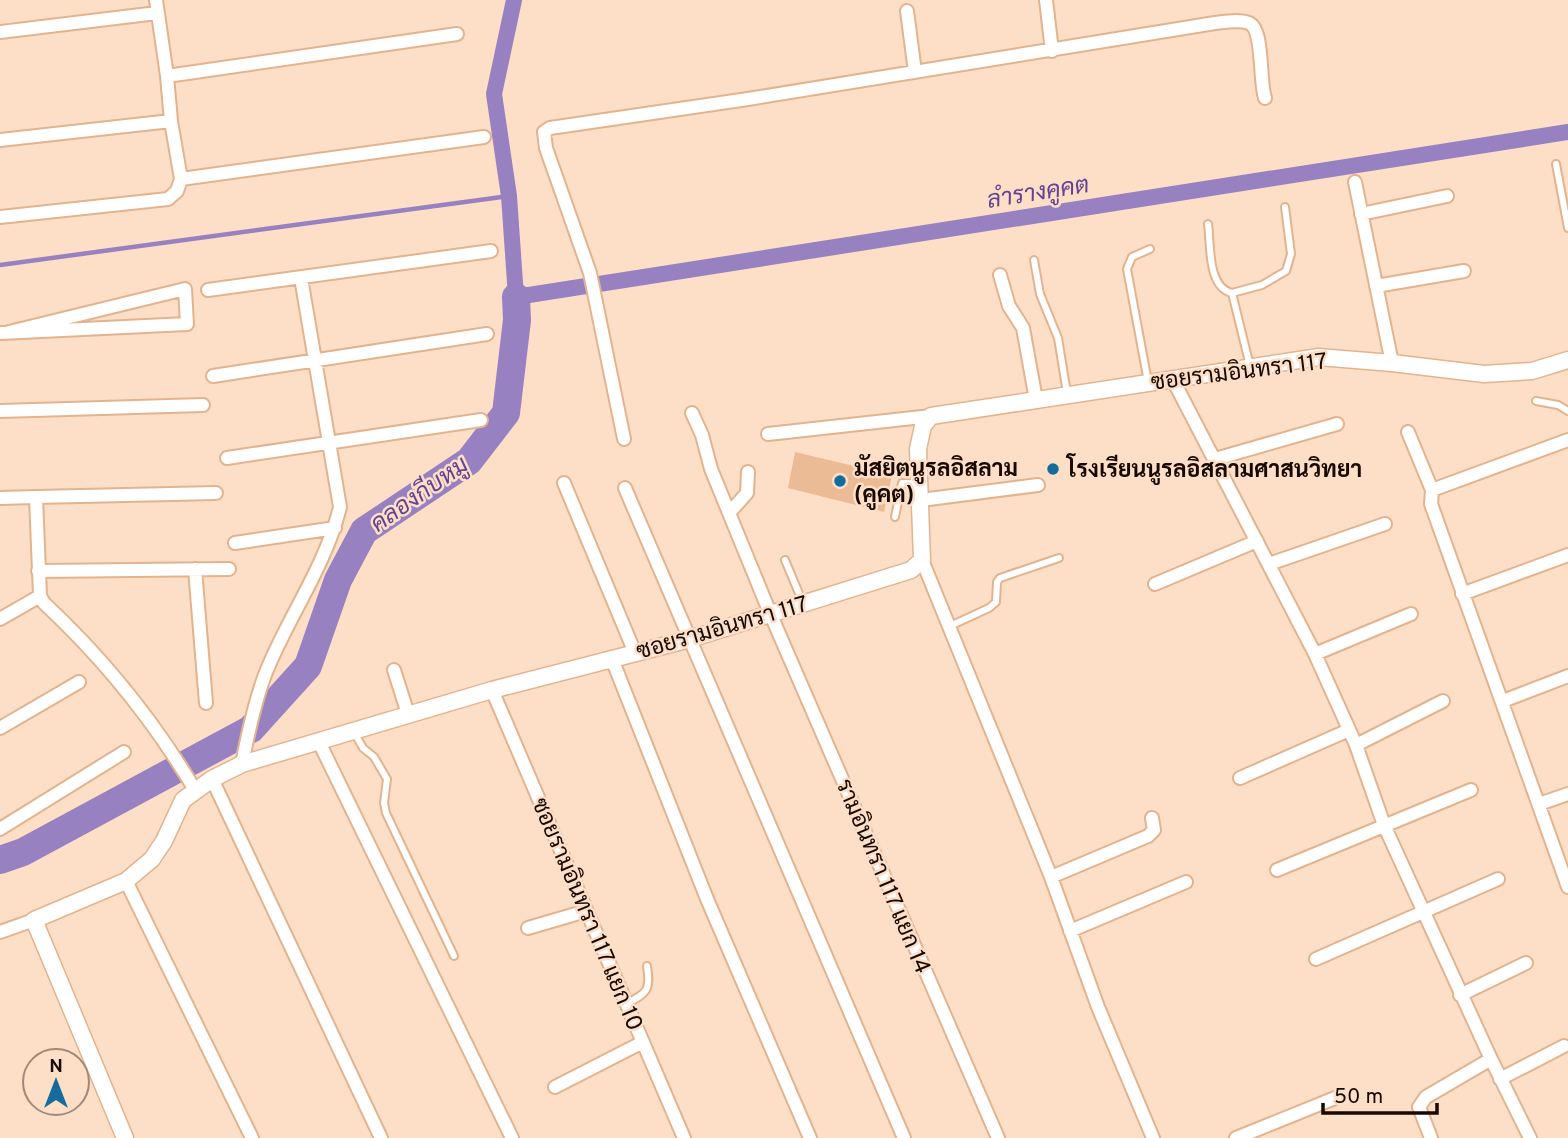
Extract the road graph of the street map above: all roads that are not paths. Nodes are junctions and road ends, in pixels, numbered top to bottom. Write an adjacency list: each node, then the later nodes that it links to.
1 (1046, 0): 6 (street)
2 (157, 6): 4 (street); 8 (street)
3 (907, 11): 7 (street)
4 (0, 32)
5 (457, 34): 8 (street)
6 (1052, 51): 7 (street); 9 (street)
7 (915, 72): 52 (street)
8 (167, 76): 10 (street)
9 (1265, 98)
10 (171, 121): 12 (street); 14 (street)
11 (484, 137): 14 (street)
12 (0, 140)
13 (1556, 164): 21 (lane)
14 (181, 179): 19 (street)
15 (1355, 183): 18 (street)
16 (1447, 196): 18 (street)
17 (1285, 208): 30 (lane)
18 (1361, 214): 28 (street)
19 (0, 217)
20 (1208, 224): 30 (lane)
21 (1568, 228)
22 (1150, 249): 39 (lane)
23 (491, 251): 27 (street)
24 (1034, 260): 40 (lane)
25 (1464, 271): 28 (street)
26 (1000, 275): 41 (street)
27 (302, 278): 29 (street); 33 (street)
28 (1376, 286): 35 (street)
29 (208, 290)
30 (1232, 293): 36 (lane)
31 (5, 333): 31 (street)
32 (487, 334): 33 (street)
33 (315, 360): 37 (street); 54 (street)
34 (1568, 360): 35 (street, ซอยรามอินทรา 117)
35 (1392, 363): 36 (street, ซอยรามอินทรา 117)
36 (1250, 366): 38 (street, ซอยรามอินทรา 117)
37 (213, 376)
38 (1172, 379): 39 (street, ซอยรามอินทรา 117); 56 (street)
39 (1148, 382): 40 (street, ซอยรามอินทรา 117)
40 (1068, 395): 41 (street, ซอยรามอินทรา 117)
41 (1036, 400): 47 (street, ซอยรามอินทรา 117)
42 (1536, 401): 45 (lane)
43 (203, 405): 44 (street)
44 (0, 411)
45 (1568, 411)
46 (692, 413): 67 (street, รามอินทรา 117 แยก 14)
47 (931, 416): 51 (street); 59 (street)
48 (481, 421): 54 (street)
49 (1337, 424): 56 (street)
50 (1408, 432): 62 (street)
51 (768, 434)
52 (624, 439)
53 (1568, 440): 62 (street)
54 (330, 444): 55 (street); 70 (street)
55 (227, 458)
56 (1215, 459): 71 (street)
57 (748, 472): 67 (street)
58 (565, 483): 90 (street)
59 (920, 483): 66 (street); 68 (lane)
60 (1038, 485): 66 (street)
61 (625, 488): 89 (street)
62 (1432, 490): 82 (street)
63 (216, 493): 64 (street)
64 (37, 497): 65 (street); 80 (street)
65 (0, 498)
66 (921, 500): 76 (street)
67 (729, 513): 85 (street, รามอินทรา 117 แยก 14)
68 (895, 517)
69 (1385, 524): 77 (street)
70 (335, 528): 72 (street); 107 (street)
71 (1257, 541): 77 (street); 81 (street)
72 (235, 543)
73 (1568, 555): 82 (street)
74 (1059, 558): 88 (lane)
75 (785, 560): 84 (lane)
76 (922, 560): 84 (street, ซอยรามอินทรา 117); 88 (street)
77 (1269, 564): 91 (street)
78 (195, 569): 79 (street); 80 (street); 99 (street)
79 (229, 569)
80 (38, 571): 83 (street)
81 (1155, 584)
82 (1462, 594): 98 (street)
83 (40, 596): 87 (street); 110 (street)
84 (803, 603): 85 (street, ซอยรามอินทรา 117)
85 (770, 614): 89 (street, ซอยรามอินทรา 117); 148 (street, รามอินทรา 117 แยก 14)
86 (1411, 614): 91 (street)
87 (0, 619)
88 (950, 626): 118 (street)
89 (690, 639): 90 (street, ซอยรามอินทรา 117); 147 (street)
90 (635, 653): 92 (street, ซอยรามอินทรา 117)
91 (1315, 654): 103 (street)
92 (612, 659): 96 (street, ซอยรามอินทรา 117); 146 (street)
93 (394, 670): 100 (street)
94 (1568, 677): 98 (street)
95 (79, 682): 101 (street)
96 (492, 690): 100 (street, ซอยรามอินทรา 117); 123 (street, ซอยรามอินทรา 117 แยก 10)
97 (1443, 701): 105 (street)
98 (1503, 701): 113 (street)
99 (206, 703)
100 (408, 714): 102 (street, ซอยรามอินทรา 117)
101 (0, 728)
102 (353, 730): 104 (street, ซอยรามอินทรา 117); 129 (lane)
103 (1349, 730): 105 (street); 108 (street)
104 (318, 740): 107 (street, ซอยรามอินทรา 117); 144 (street)
105 (1356, 745): 115 (street)
106 (124, 752): 116 (street)
107 (242, 764): 109 (street, ซอยรามอินทรา 117)
108 (1240, 778)
109 (212, 779): 110 (street, ซอยรามอินทรา 117); 143 (street)
110 (195, 790): 120 (street, ซอยรามอินทรา 117)
111 (1471, 790): 115 (street)
112 (1568, 794): 113 (street)
113 (1539, 804): 122 (street)
114 (1152, 818): 118 (street)
115 (1384, 825): 117 (street); 124 (street)
116 (0, 829)
117 (1277, 870)
118 (1051, 877): 127 (street)
119 (1498, 879): 124 (street)
120 (126, 881): 125 (street, ซอยรามอินทรา 117); 142 (street)
121 (1186, 882): 127 (street)
122 (1568, 887)
123 (586, 911): 126 (street); 134 (street, ซอยรามอินทรา 117 แยก 10)
124 (1423, 913): 130 (street); 133 (street)
125 (34, 920): 128 (street); 141 (street)
126 (528, 928)
127 (1070, 931): 149 (street)
128 (0, 932)
129 (454, 956)
130 (1317, 959)
131 (1526, 963): 133 (street)
132 (647, 966): 134 (lane)
133 (1460, 995): 137 (street)
134 (626, 1004): 135 (street, ซอยรามอินทรา 117 แยก 10)
135 (643, 1042): 139 (street); 145 (street, ซอยรามอินทรา 117 แยก 10)
136 (1564, 1046): 138 (street)
137 (1492, 1059): 138 (street); 151 (street)
138 (1500, 1079): 152 (street)
139 (555, 1087)
140 (1335, 1098): 150 (street)
141 (125, 1138)
142 (252, 1138)
143 (381, 1138)
144 (512, 1138)
145 (684, 1138)
146 (810, 1138)
147 (904, 1138)
148 (998, 1138)
149 (1153, 1138)
150 (1236, 1138)
151 (1432, 1138)
152 (1530, 1138)

